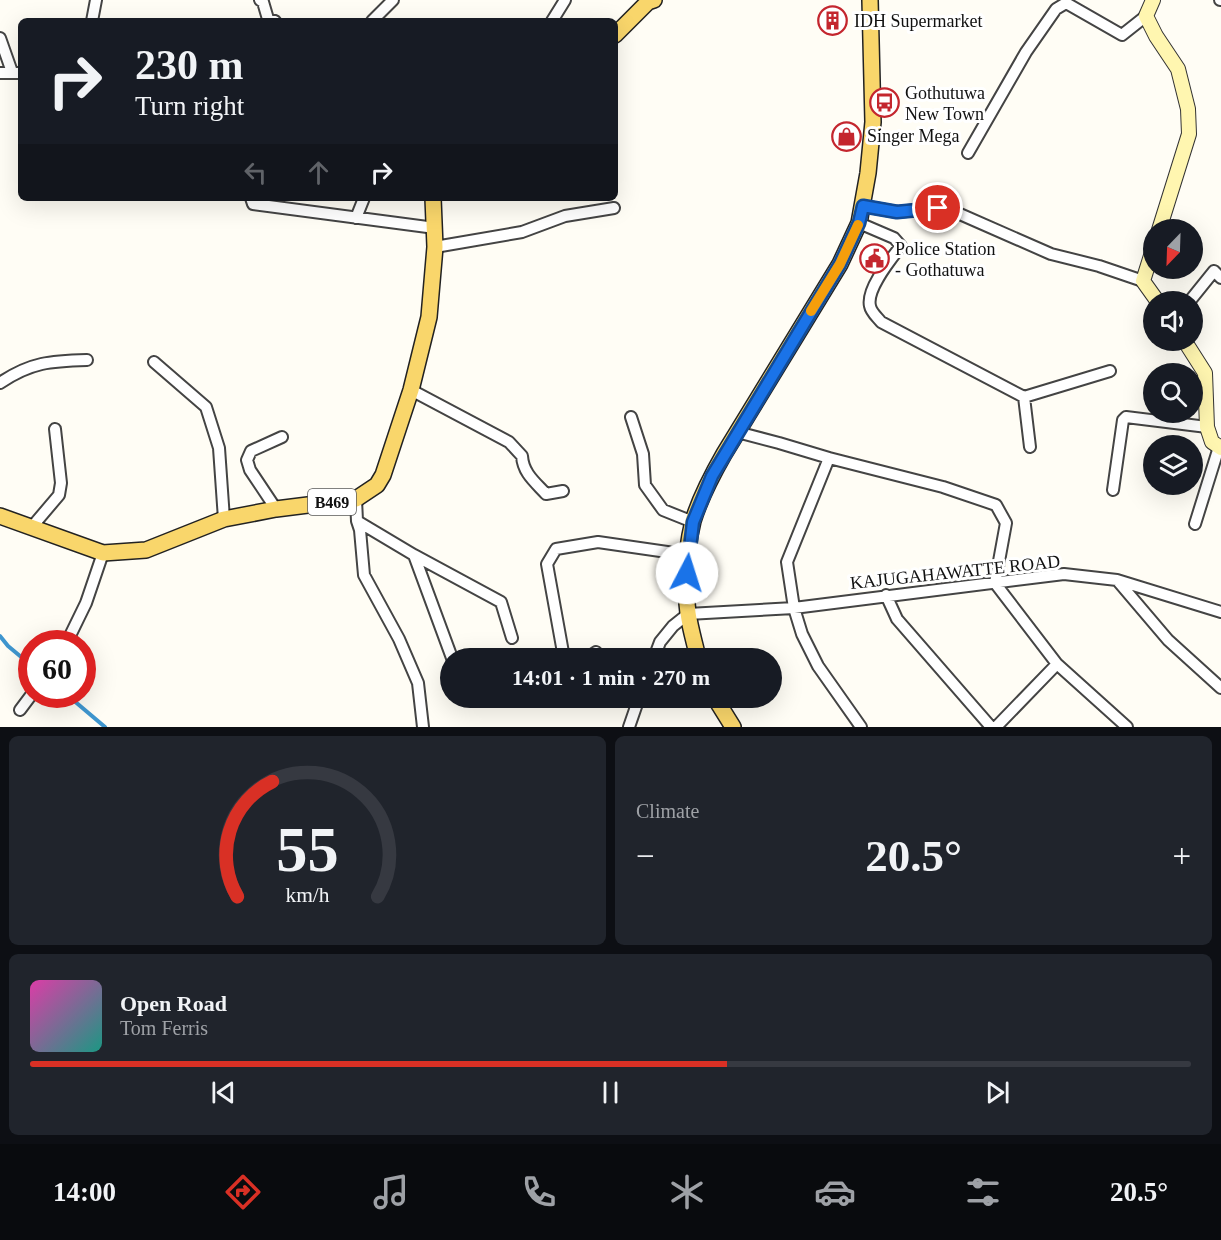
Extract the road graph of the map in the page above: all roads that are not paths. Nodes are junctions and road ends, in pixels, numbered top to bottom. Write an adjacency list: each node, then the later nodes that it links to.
1 (96, 0): 10 (street)
2 (393, 0): 13 (street)
3 (553, 0): 14 (street)
4 (565, 0): 15 (street)
5 (654, 0): 16 (main road)
6 (1153, 0): 9 (street)
7 (262, 1): 11 (street); 12 (street)
8 (867, 4): 25 (main road)
9 (1146, 16): 20 (street); 28 (street)
10 (93, 18)
11 (259, 18)
12 (268, 18)
13 (375, 18)
14 (553, 18)
15 (554, 18)
16 (618, 32)
17 (0, 38): 18 (street)
18 (16, 72): 19 (street)
19 (0, 73)
20 (968, 153)
21 (252, 201): 24 (street)
22 (363, 201): 27 (street)
23 (433, 201): 30 (main road, B469)
24 (276, 202): 27 (street)
25 (863, 206): 29 (main road); 33 (street)
26 (614, 208): 31 (street)
27 (356, 218): 30 (street)
28 (1162, 219)
29 (859, 223): 42 (street); 46 (main road)
30 (435, 228): 31 (main road, B469)
31 (435, 246): 41 (main road, B469)
32 (1221, 278): 35 (street)
33 (1143, 280): 34 (street)
34 (1150, 291)
35 (1198, 291)
36 (1191, 351): 44 (street)
37 (87, 360): 40 (street)
38 (154, 362): 56 (street)
39 (1110, 371): 42 (street)
40 (0, 383)
41 (411, 390): 52 (street); 53 (main road, B469)
42 (1024, 397): 48 (street)
43 (631, 417): 58 (street)
44 (1207, 427): 49 (street); 51 (street)
45 (55, 429): 60 (street)
46 (737, 432): 50 (street); 58 (main road)
47 (282, 437): 54 (street)
48 (1030, 447)
49 (1220, 447): 59 (street)
50 (829, 458): 65 (street); 67 (street)
51 (1113, 490)
52 (563, 491)
53 (356, 499): 54 (main road, B469); 57 (street)
54 (276, 509): 56 (main road, B469)
55 (0, 516): 60 (main road, B469)
56 (224, 519): 61 (main road, B469)
57 (357, 521): 62 (street); 80 (street)
58 (693, 522): 63 (main road)
59 (1195, 524)
60 (31, 528): 61 (main road, B469)
61 (103, 553): 70 (street)
62 (414, 555): 71 (street); 72 (street)
63 (688, 555): 69 (main road); 73 (street)
64 (1117, 580): 65 (street, KAJUGAHAWATTE ROAD); 68 (street, KAJUGAHAWATTE ROAD); 77 (street)
65 (995, 583): 66 (street, KAJUGAHAWATTE ROAD); 76 (street)
66 (886, 595): 67 (street, KAJUGAHAWATTE ROAD); 84 (street)
67 (794, 608): 69 (street, KAJUGAHAWATTE ROAD); 83 (street)
68 (1221, 612)
69 (688, 614): 74 (street); 75 (main road)
70 (73, 630)
71 (512, 638)
72 (448, 648)
73 (562, 648)
74 (658, 648)
75 (696, 648)
76 (1057, 664): 85 (street); 86 (street)
77 (1221, 688)
78 (636, 708): 81 (street)
79 (721, 708): 82 (main road)
80 (423, 727)
81 (629, 727)
82 (733, 727)
83 (861, 727)
84 (991, 727)
85 (996, 727)
86 (1127, 727)

